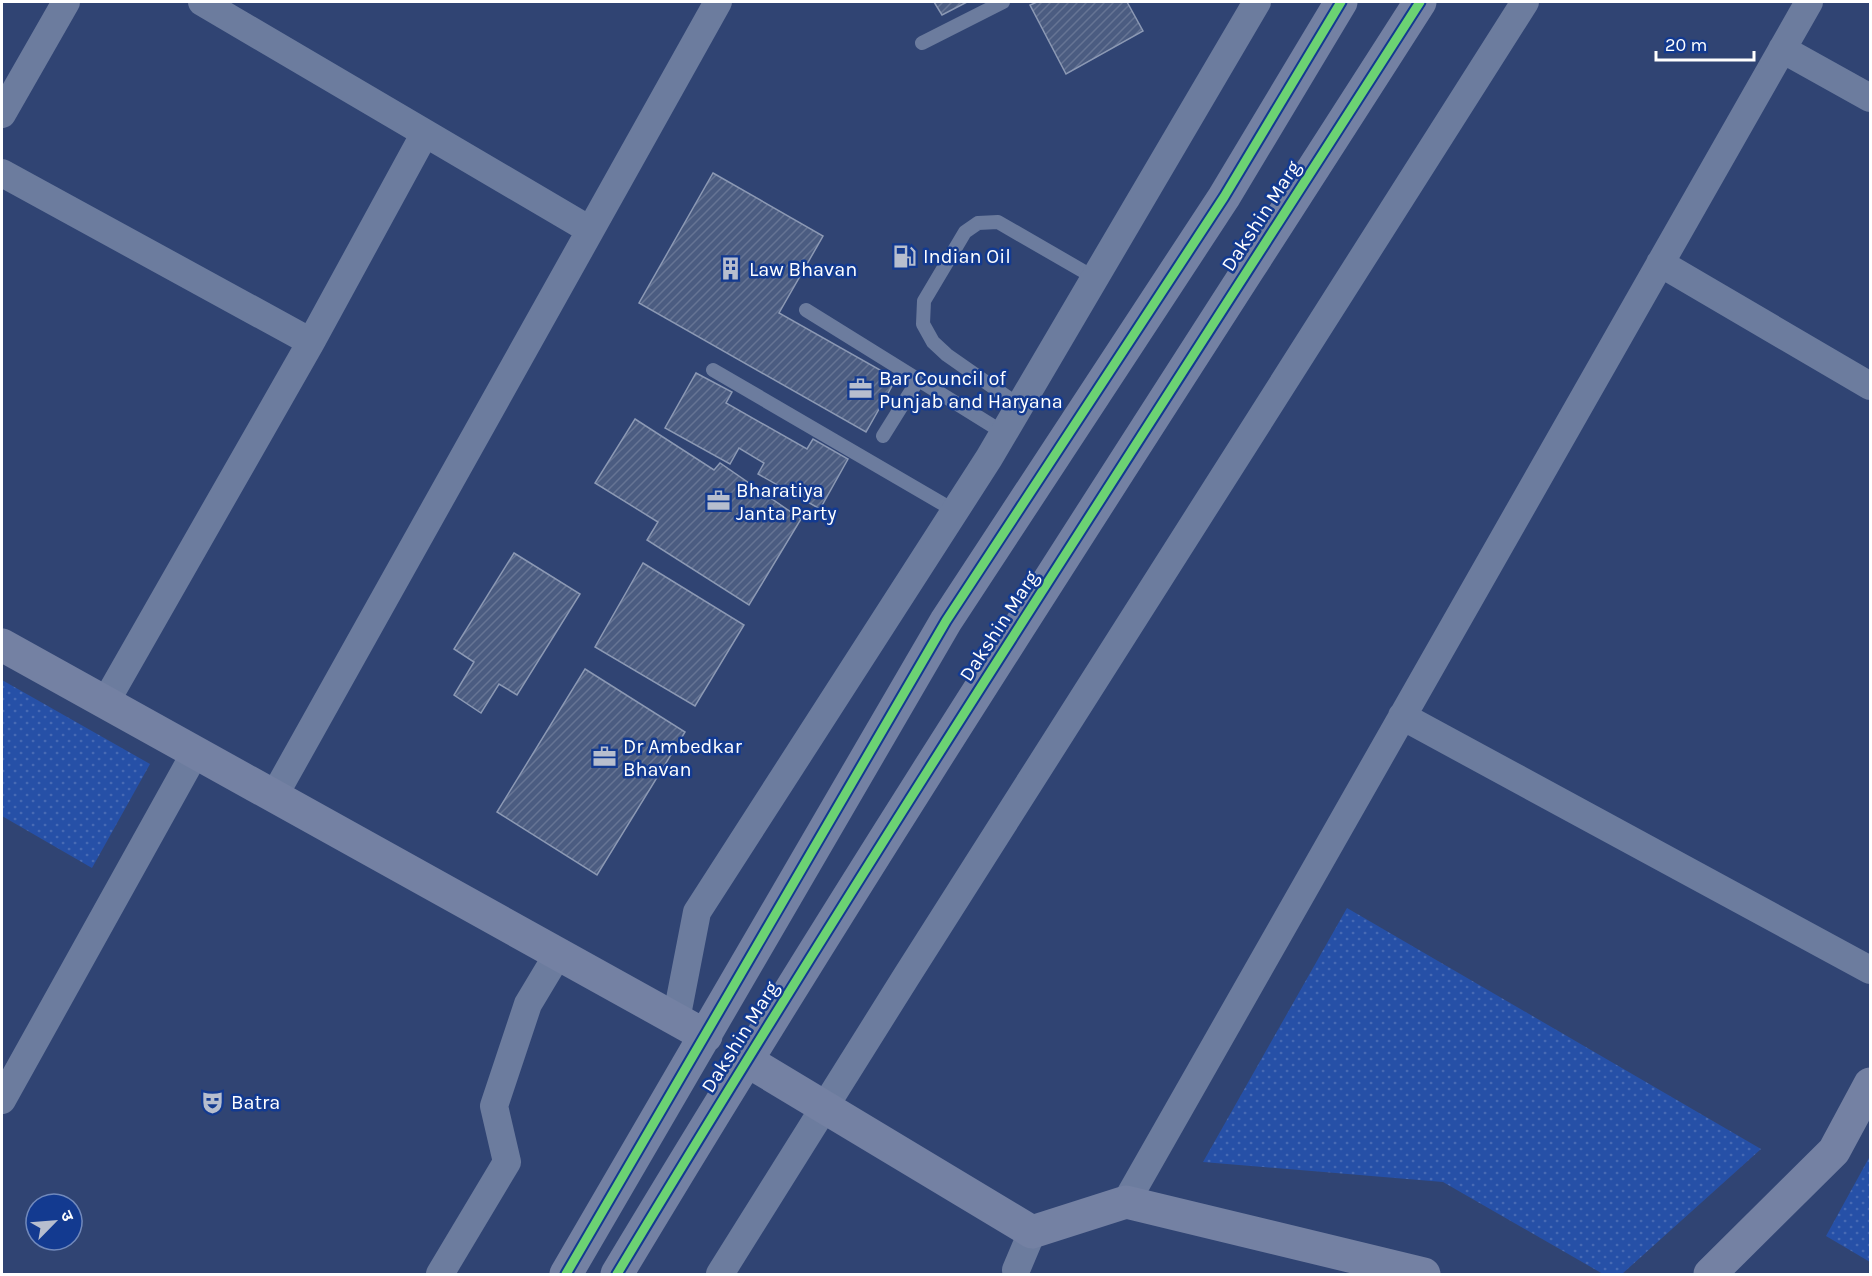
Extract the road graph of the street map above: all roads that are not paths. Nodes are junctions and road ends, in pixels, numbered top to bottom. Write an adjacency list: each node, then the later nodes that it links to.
1 (66, 2): 13 (street)
2 (202, 2): 14 (street)
3 (718, 2): 16 (street)
4 (1003, 2): 10 (lane)
5 (1257, 2): 18 (street)
6 (1341, 2): 36 (main road, Dakshin Marg)
7 (1420, 2): 37 (main road, Dakshin Marg)
8 (1525, 2): 40 (street)
9 (1809, 2): 11 (street)
10 (922, 43)
11 (1782, 49): 12 (street); 17 (street)
12 (1870, 99)
13 (2, 114)
14 (425, 133): 16 (street); 20 (street)
15 (2, 173): 20 (street)
16 (590, 230): 32 (street)
17 (1660, 263): 23 (street); 30 (street)
18 (1095, 278): 24 (street); 24 (lane)
19 (806, 310): 22 (lane)
20 (311, 342): 29 (street)
21 (713, 370): 27 (lane)
22 (918, 380): 25 (lane); 26 (lane)
23 (1870, 386)
24 (1020, 406): 25 (street)
25 (1004, 433): 27 (street)
26 (883, 436)
27 (955, 511): 35 (street)
28 (2, 645): 29 (main road)
29 (105, 703): 31 (main road)
30 (1402, 716): 34 (street); 41 (street)
31 (195, 753): 32 (main road); 39 (street)
32 (274, 796): 33 (main road)
33 (558, 954): 35 (main road); 44 (street)
34 (1870, 970)
35 (676, 1020): 36 (main road)
36 (706, 1036): 45 (main road, Dakshin Marg)
37 (746, 1060): 40 (main road); 46 (main road, Dakshin Marg)
38 (1870, 1084): 49 (main road)
39 (2, 1101)
40 (825, 1107): 42 (main road); 47 (street)
41 (1126, 1202): 42 (main road); 48 (main road)
42 (1032, 1232): 43 (street)
43 (1017, 1273)
44 (440, 1275)
45 (566, 1275)
46 (617, 1275)
47 (720, 1275)
48 (1424, 1275)
49 (1710, 1275)

